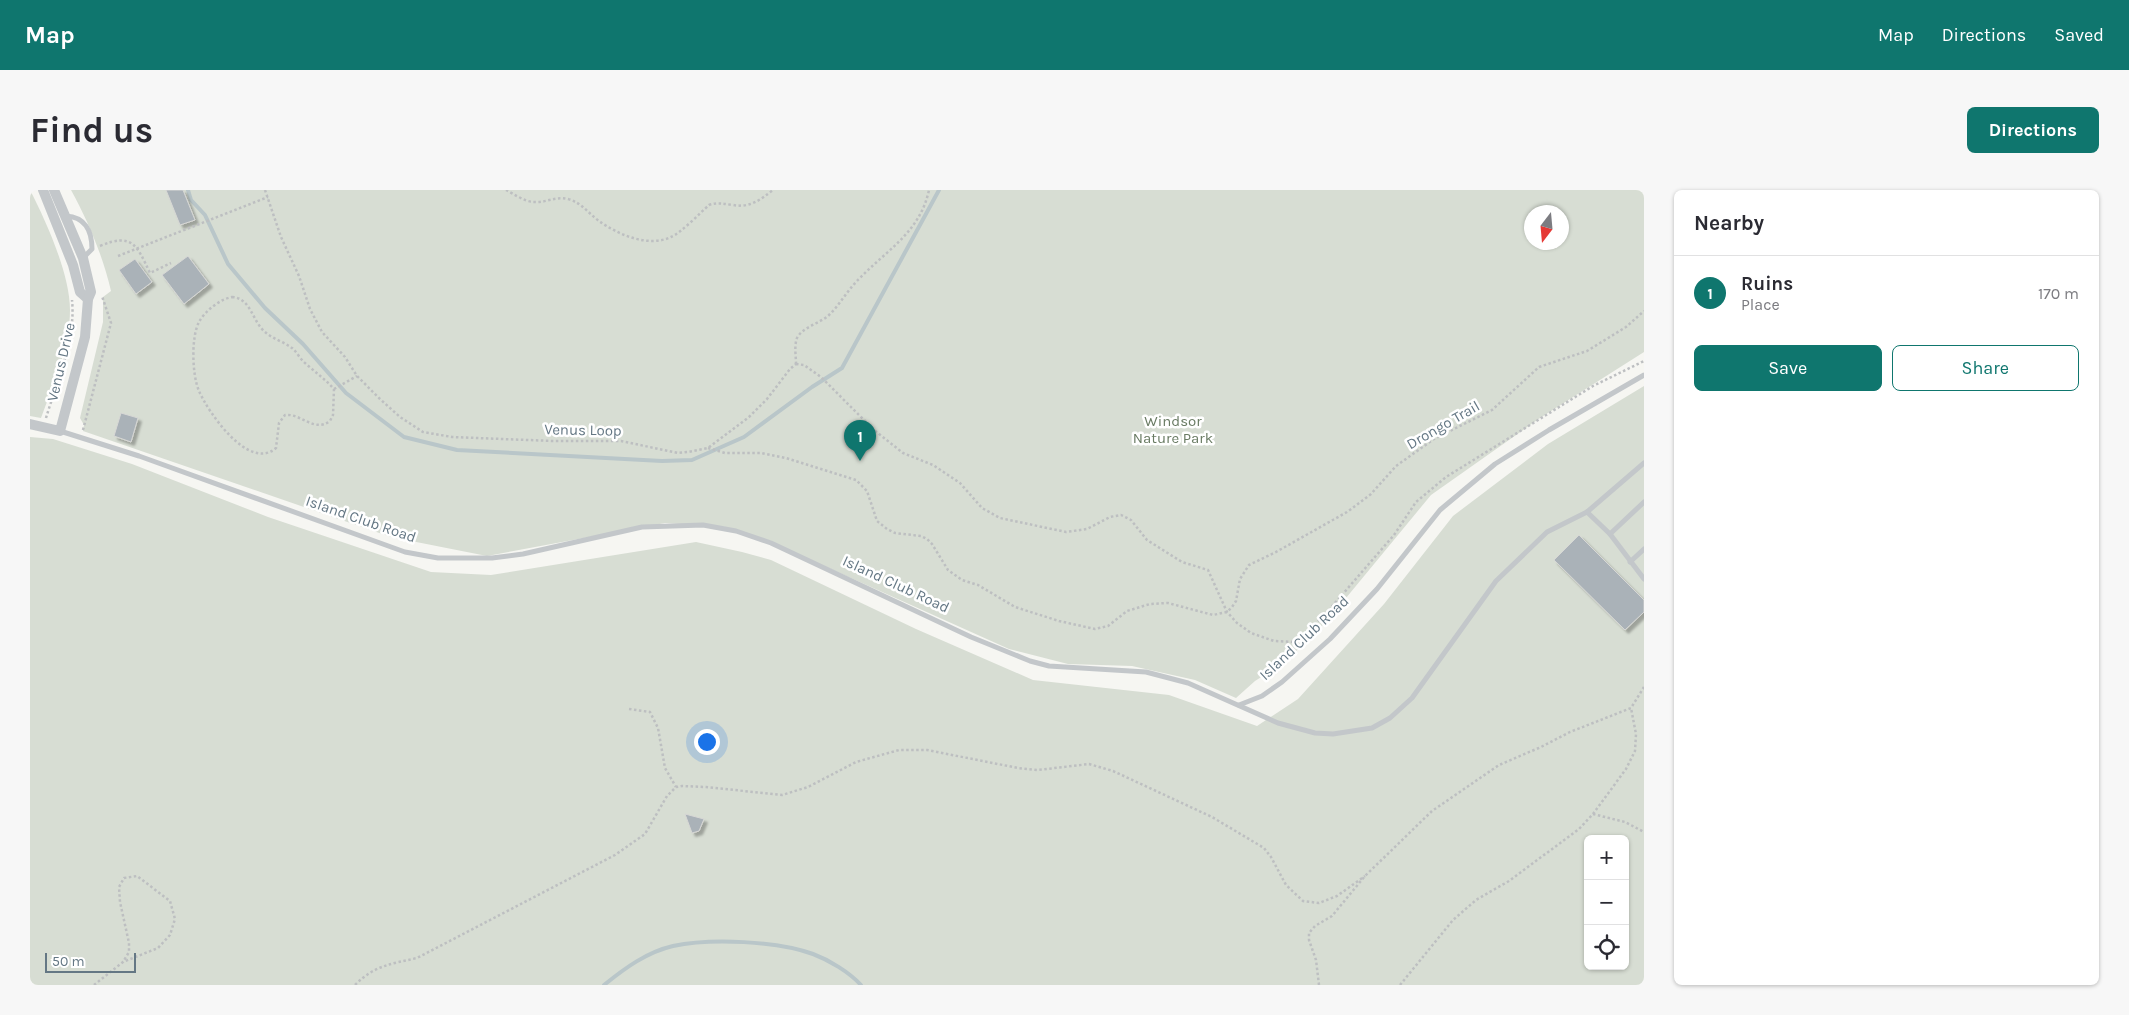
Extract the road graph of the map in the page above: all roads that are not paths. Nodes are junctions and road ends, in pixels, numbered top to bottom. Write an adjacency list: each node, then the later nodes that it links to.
1 (43, 190): 5 (street)
2 (54, 190): 3 (street, Venus Drive)
3 (65, 216): 4 (street, Venus Drive); 4 (lane)
4 (83, 258): 5 (street, Venus Drive)
5 (88, 299): 8 (street, Venus Drive)
6 (1644, 374): 16 (lane, Island Club Road)
7 (30, 424): 8 (street, Island Club Road)
8 (60, 431): 16 (lane, Island Club Road)
9 (1644, 463): 11 (lane)
10 (1644, 502): 12 (lane)
11 (1588, 512): 12 (lane); 16 (lane)
12 (1610, 534): 14 (lane)
13 (1644, 549): 14 (lane)
14 (1630, 562): 15 (lane)
15 (1644, 579)
16 (1239, 705)

